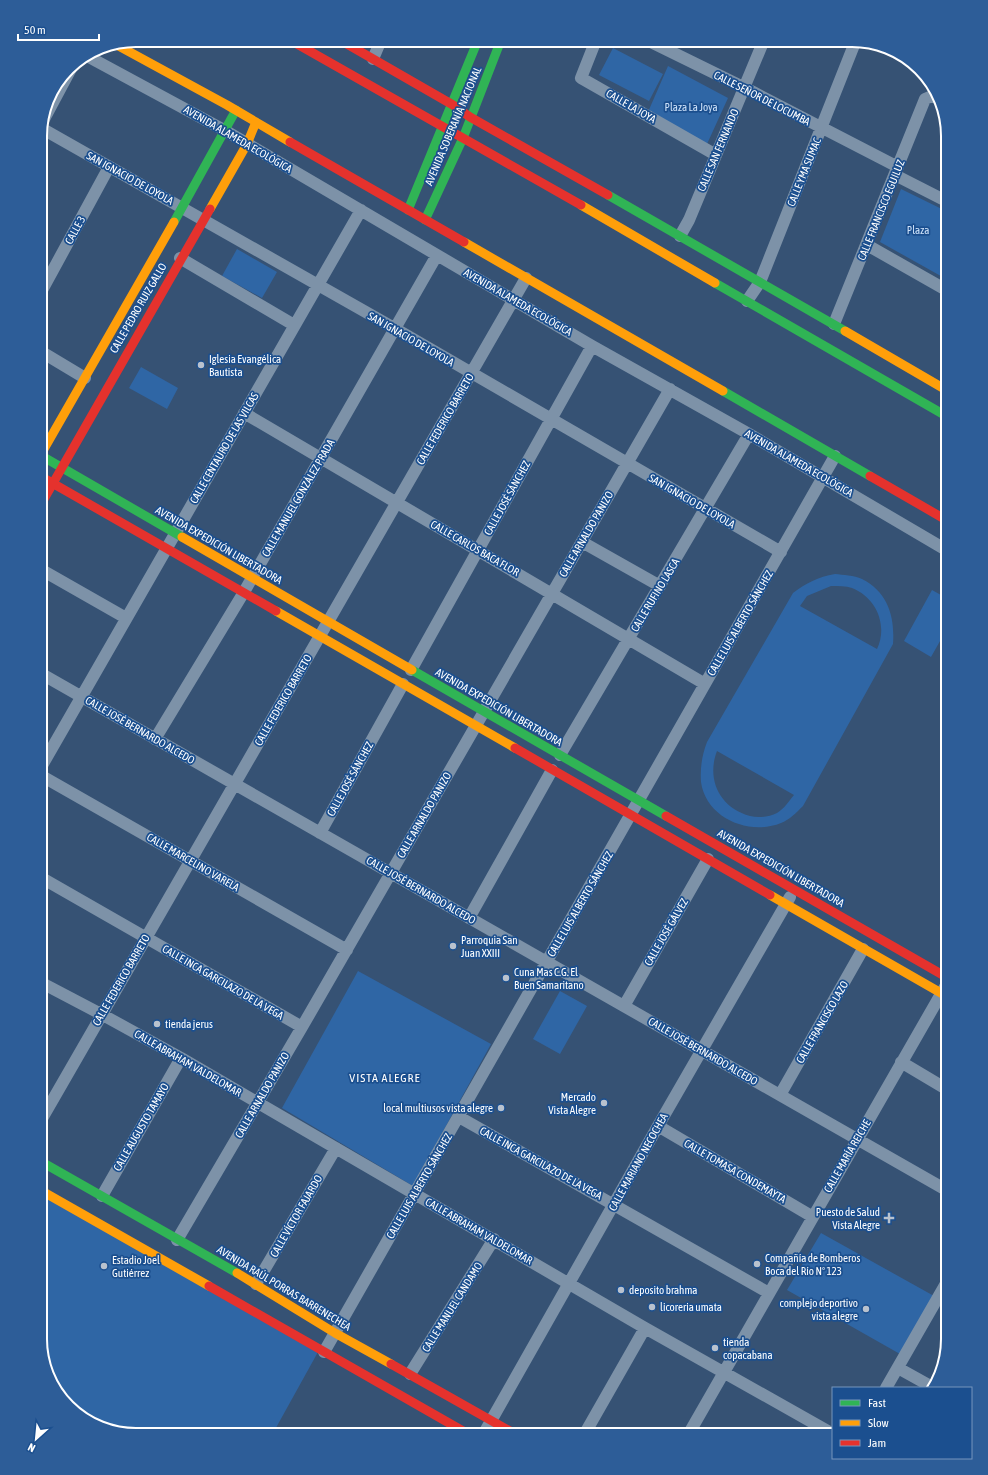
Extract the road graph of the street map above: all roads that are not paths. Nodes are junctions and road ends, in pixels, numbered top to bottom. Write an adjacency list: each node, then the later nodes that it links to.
1 (302, 47): 19 (street)
2 (352, 47): 12 (street)
3 (378, 47): 12 (street)
4 (475, 47): 15 (street, AVENIDA SOBERANÍA NACIONAL)
5 (498, 47): 17 (street, AVENIDA SOBERANÍA NACIONAL)
6 (593, 47): 25 (street, CALLE LA JOYA)
7 (661, 47): 13 (street, CALLE SEÑOR DE LOCUMBA)
8 (761, 47): 13 (street, CALLE SAN FERNANDO)
9 (853, 47): 20 (street, CALLE YMA SUMAC)
10 (123, 48): 16 (street, AVENIDA ALAMEDA ECOLÓGICA)
11 (92, 59): 21 (street, AVENIDA ALAMEDA ECOLÓGICA)
12 (373, 59): 15 (street)
13 (744, 88): 20 (street, CALLE SEÑOR DE LOCUMBA); 25 (street, CALLE SAN FERNANDO)
14 (933, 98): 27 (street, CALLE FRANCISCO EGUILUZ)
15 (453, 105): 17 (street); 19 (street, AVENIDA SOBERANÍA NACIONAL)
16 (236, 110): 18 (street, AVENIDA ALAMEDA ECOLÓGICA); 21 (street, CALLE PEDRO RUIZ GALLO)
17 (470, 118): 23 (street, AVENIDA SOBERANÍA NACIONAL); 34 (street)
18 (256, 122): 24 (street, CALLE PEDRO RUIZ GALLO); 31 (street, AVENIDA ALAMEDA ECOLÓGICA)
19 (443, 126): 23 (street); 31 (street, AVENIDA SOBERANÍA NACIONAL)
20 (821, 127): 27 (street, CALLE SEÑOR DE LOCUMBA); 40 (street, CALLE YMA SUMAC)
21 (224, 130): 24 (street, AVENIDA ALAMEDA ECOLÓGICA); 29 (street, CALLE PEDRO RUIZ GALLO)
22 (47, 131): 26 (street, SAN IGNACIO DE LOYOLA)
23 (463, 138): 33 (street, AVENIDA SOBERANÍA NACIONAL); 44 (street)
24 (247, 144): 30 (street, AVENIDA ALAMEDA ECOLÓGICA); 32 (street, CALLE PEDRO RUIZ GALLO)
25 (716, 155): 34 (street, CALLE SAN FERNANDO)
26 (109, 167): 29 (street, SAN IGNACIO DE LOYOLA); 38 (street, CALLE 3)
27 (897, 171): 28 (street, CALLE SEÑOR DE LOCUMBA); 35 (street, CALLE FRANCISCO EGUILUZ)
28 (941, 198)
29 (182, 208): 32 (street, SAN IGNACIO DE LOYOLA); 51 (street, CALLE PEDRO RUIZ GALLO)
30 (361, 210): 36 (street, AVENIDA ALAMEDA ECOLÓGICA); 41 (street, CALLE CENTAURO DE LAS VILCAS)
31 (408, 210): 33 (street, AVENIDA ALAMEDA ECOLÓGICA)
32 (203, 219): 37 (street, CALLE PEDRO RUIZ GALLO); 41 (street, SAN IGNACIO DE LOYOLA)
33 (425, 220): 39 (street, AVENIDA ALAMEDA ECOLÓGICA)
34 (680, 236): 40 (street)
35 (867, 245): 42 (street); 45 (street, CALLE FRANCISCO EGUILUZ)
36 (437, 255): 43 (street, AVENIDA ALAMEDA ECOLÓGICA); 47 (street, CALLE MANUEL GONZÁLEZ PRADA)
37 (180, 258): 46 (street); 63 (street, CALLE PEDRO RUIZ GALLO)
38 (47, 273)
39 (526, 278): 43 (street, CALLE FEDERICO BARRETO); 59 (street, AVENIDA ALAMEDA ECOLÓGICA)
40 (760, 282): 44 (street, CALLE YMA SUMAC); 45 (street)
41 (317, 285): 46 (street, CALLE CENTAURO DE LAS VILCAS); 47 (street, SAN IGNACIO DE LOYOLA)
42 (941, 287)
43 (513, 300): 48 (street, AVENIDA ALAMEDA ECOLÓGICA); 50 (street, CALLE FEDERICO BARRETO)
44 (747, 301): 55 (street)
45 (834, 324): 52 (street)
46 (294, 325): 54 (street, CALLE CENTAURO DE LAS VILCAS)
47 (394, 328): 50 (street, SAN IGNACIO DE LOYOLA); 60 (street, CALLE MANUEL GONZÁLEZ PRADA)
48 (592, 346): 53 (street, AVENIDA ALAMEDA ECOLÓGICA); 56 (street, CALLE JOSÉ SÁNCHEZ)
49 (47, 355): 51 (street)
50 (471, 373): 56 (street, SAN IGNACIO DE LOYOLA); 68 (street, CALLE FEDERICO BARRETO)
51 (85, 378): 58 (street, CALLE PEDRO RUIZ GALLO)
52 (941, 387)
53 (670, 389): 57 (street, AVENIDA ALAMEDA ECOLÓGICA); 62 (street, CALLE ARNALDO PANIZO)
54 (244, 413): 60 (street, CALLE CARLOS BACA FLOR); 71 (street, CALLE CENTAURO DE LAS VILCAS)
55 (941, 413)
56 (551, 420): 62 (street, SAN IGNACIO DE LOYOLA); 75 (street, CALLE JOSÉ SÁNCHEZ)
57 (749, 434): 64 (street, AVENIDA ALAMEDA ECOLÓGICA); 69 (street, CALLE RUFINO LASCA)
58 (47, 443)
59 (835, 456): 64 (street, CALLE LUIS ALBERTO SÁNCHEZ); 70 (street, AVENIDA ALAMEDA ECOLÓGICA)
60 (320, 458): 68 (street, CALLE CARLOS BACA FLOR); 78 (street, CALLE MANUEL GONZÁLEZ PRADA)
61 (47, 459): 63 (street, AVENIDA EXPEDICIÓN LIBERTADORA)
62 (627, 463): 69 (street, SAN IGNACIO DE LOYOLA); 72 (street, CALLE ARNALDO PANIZO)
63 (62, 467): 66 (street, CALLE PEDRO RUIZ GALLO); 71 (street, AVENIDA EXPEDICIÓN LIBERTADORA)
64 (823, 477): 73 (street, AVENIDA ALAMEDA ECOLÓGICA); 76 (street, CALLE LUIS ALBERTO SÁNCHEZ)
65 (47, 480): 66 (street)
66 (53, 483): 67 (street, CALLE PEDRO RUIZ GALLO); 74 (street)
67 (47, 494)
68 (396, 502): 75 (street, CALLE CARLOS BACA FLOR); 83 (street, CALLE FEDERICO BARRETO)
69 (706, 509): 76 (street, SAN IGNACIO DE LOYOLA); 79 (street, CALLE RUFINO LASCA)
70 (941, 517)
71 (175, 533): 74 (street, CALLE CENTAURO DE LAS VILCAS); 78 (street, AVENIDA EXPEDICIÓN LIBERTADORA)
72 (582, 542): 79 (street); 81 (street, CALLE ARNALDO PANIZO)
73 (941, 547)
74 (166, 548): 80 (street); 82 (street, CALLE CENTAURO DE LAS VILCAS)
75 (478, 550): 81 (street, CALLE CARLOS BACA FLOR); 86 (street, CALLE JOSÉ SÁNCHEZ)
76 (781, 552): 89 (street, CALLE LUIS ALBERTO SÁNCHEZ)
77 (47, 573): 82 (street)
78 (252, 578): 80 (street, CALLE MANUEL GONZÁLEZ PRADA); 83 (street, AVENIDA EXPEDICIÓN LIBERTADORA)
79 (660, 586): 85 (street, CALLE RUFINO LASCA)
80 (244, 592): 84 (street); 93 (street, CALLE MANUEL GONZÁLEZ PRADA)
81 (552, 594): 85 (street, CALLE CARLOS BACA FLOR); 91 (street, CALLE ARNALDO PANIZO)
82 (126, 618): 90 (street, CALLE CENTAURO DE LAS VILCAS)
83 (328, 622): 84 (street, CALLE FEDERICO BARRETO); 86 (street, AVENIDA EXPEDICIÓN LIBERTADORA)
84 (320, 636): 88 (street); 98 (street, CALLE FEDERICO BARRETO)
85 (629, 639): 89 (street, CALLE CARLOS BACA FLOR); 94 (street, CALLE RUFINO LASCA)
86 (411, 670): 91 (street, AVENIDA EXPEDICIÓN LIBERTADORA)
87 (47, 677): 90 (street, CALLE JOSÉ BERNARDO ALCEDO)
88 (403, 684): 92 (street); 101 (street, CALLE JOSÉ SÁNCHEZ)
89 (705, 684): 99 (street, CALLE LUIS ALBERTO SÁNCHEZ)
90 (81, 697): 93 (street, CALLE JOSÉ BERNARDO ALCEDO); 95 (street, CALLE CENTAURO DE LAS VILCAS)
91 (484, 712): 92 (street, CALLE ARNALDO PANIZO); 94 (street, AVENIDA EXPEDICIÓN LIBERTADORA)
92 (476, 726): 96 (street); 104 (street, CALLE ARNALDO PANIZO)
93 (155, 738): 98 (street, CALLE JOSÉ BERNARDO ALCEDO)
94 (560, 755): 99 (street, AVENIDA EXPEDICIÓN LIBERTADORA)
95 (47, 757)
96 (552, 770): 100 (street); 108 (street)
97 (47, 779): 103 (street, CALLE MARCELINO VARELA)
98 (234, 784): 101 (street, CALLE JOSÉ BERNARDO ALCEDO); 103 (street, CALLE FEDERICO BARRETO)
99 (639, 800): 100 (street, CALLE LUIS ALBERTO SÁNCHEZ); 106 (street, AVENIDA EXPEDICIÓN LIBERTADORA)
100 (631, 815): 102 (street); 112 (street, CALLE LUIS ALBERTO SÁNCHEZ)
101 (320, 833): 104 (street, CALLE JOSÉ BERNARDO ALCEDO)
102 (708, 859): 107 (street); 117 (street, CALLE JOSÉ GÁLVEZ)
103 (190, 860): 109 (street, CALLE FEDERICO BARRETO); 111 (street, CALLE MARCELINO VARELA)
104 (391, 873): 108 (street, CALLE JOSÉ BERNARDO ALCEDO); 111 (street, CALLE ARNALDO PANIZO)
105 (47, 881): 109 (street, CALLE INCA GARCILAZO DE LA VEGA)
106 (794, 889): 107 (street, CALLE MARIANO NECOCHEA); 113 (street, AVENIDA EXPEDICIÓN LIBERTADORA)
107 (786, 904): 110 (street); 120 (street, CALLE MARIANO NECOCHEA)
108 (469, 918): 112 (street, CALLE JOSÉ BERNARDO ALCEDO)
109 (146, 937): 118 (street, CALLE FEDERICO BARRETO); 119 (street, CALLE INCA GARCILAZO DE LA VEGA)
110 (863, 949): 115 (street); 124 (street, CALLE FRANCISCO LAZO)
111 (347, 950): 119 (street, CALLE ARNALDO PANIZO)
112 (547, 962): 117 (street, CALLE JOSÉ BERNARDO ALCEDO); 127 (street, CALLE LUIS ALBERTO SÁNCHEZ)
113 (941, 974)
114 (47, 986): 118 (street, CALLE ABRAHAM VALDELOMAR)
115 (941, 993)
116 (941, 1001): 122 (street, CALLE MARÍA REICHE)
117 (624, 1006): 120 (street, CALLE JOSÉ BERNARDO ALCEDO)
118 (101, 1014): 121 (street, CALLE ABRAHAM VALDELOMAR); 126 (street, CALLE FEDERICO BARRETO)
119 (302, 1027): 125 (street, CALLE ARNALDO PANIZO)
120 (703, 1050): 124 (street, CALLE JOSÉ BERNARDO ALCEDO); 128 (street, CALLE MARIANO NECOCHEA)
121 (181, 1058): 125 (street, CALLE ABRAHAM VALDELOMAR); 135 (street, CALLE AUGUSTO TAMAYO)
122 (901, 1062): 123 (street); 129 (street, CALLE MARÍA REICHE)
123 (941, 1086)
124 (780, 1095): 129 (street, CALLE JOSÉ BERNARDO ALCEDO)
125 (258, 1102): 130 (street, CALLE ABRAHAM VALDELOMAR); 139 (street, CALLE ARNALDO PANIZO)
126 (47, 1110)
127 (459, 1116): 134 (street, CALLE LUIS ALBERTO SÁNCHEZ); 136 (street, CALLE INCA GARCILAZO DE LA VEGA)
128 (658, 1126): 136 (street, CALLE MARIANO NECOCHEA); 137 (street, CALLE TOMASA CONDEMAYTA)
129 (857, 1139): 132 (street, CALLE JOSÉ BERNARDO ALCEDO); 137 (street, CALLE MARÍA REICHE)
130 (336, 1148): 134 (street, CALLE ABRAHAM VALDELOMAR); 141 (street, CALLE VÍCTOR FAJARDO)
131 (47, 1165): 135 (street, AVENIDA RAÚL PORRAS BARRENECHEA)
132 (941, 1187)
133 (47, 1194): 146 (street)
134 (415, 1194): 138 (street, CALLE ABRAHAM VALDELOMAR); 145 (street, CALLE LUIS ALBERTO SÁNCHEZ)
135 (102, 1196): 139 (street, AVENIDA RAÚL PORRAS BARRENECHEA)
136 (615, 1204): 140 (street, CALLE MARIANO NECOCHEA); 142 (street, CALLE INCA GARCILAZO DE LA VEGA)
137 (813, 1217): 142 (street, CALLE MARÍA REICHE)
138 (494, 1239): 140 (street, CALLE ABRAHAM VALDELOMAR); 149 (street, CALLE MANUEL CANDAMO)
139 (177, 1240): 141 (street, AVENIDA RAÚL PORRAS BARRENECHEA)
140 (570, 1283): 144 (street, CALLE ABRAHAM VALDELOMAR); 152 (street, CALLE MARIANO NECOCHEA)
141 (256, 1284): 145 (street, AVENIDA RAÚL PORRAS BARRENECHEA)
142 (769, 1293): 148 (street, CALLE MARÍA REICHE)
143 (941, 1299): 147 (street)
144 (645, 1328): 148 (street, CALLE ABRAHAM VALDELOMAR); 156 (street)
145 (335, 1333): 146 (street, CALLE LUIS ALBERTO SÁNCHEZ); 149 (street, AVENIDA RAÚL PORRAS BARRENECHEA)
146 (324, 1352): 153 (street)
147 (898, 1368): 150 (street); 151 (street)
148 (724, 1372): 157 (street, CALLE MARÍA REICHE); 158 (street, CALLE ABRAHAM VALDELOMAR)
149 (410, 1374): 152 (street, AVENIDA RAÚL PORRAS BARRENECHEA)
150 (928, 1385)
151 (887, 1387)
152 (491, 1420): 154 (street, CALLE MARIANO NECOCHEA); 155 (street, AVENIDA RAÚL PORRAS BARRENECHEA)
153 (458, 1428)
154 (487, 1428)
155 (505, 1428)
156 (588, 1428)
157 (692, 1428)
158 (822, 1428)

